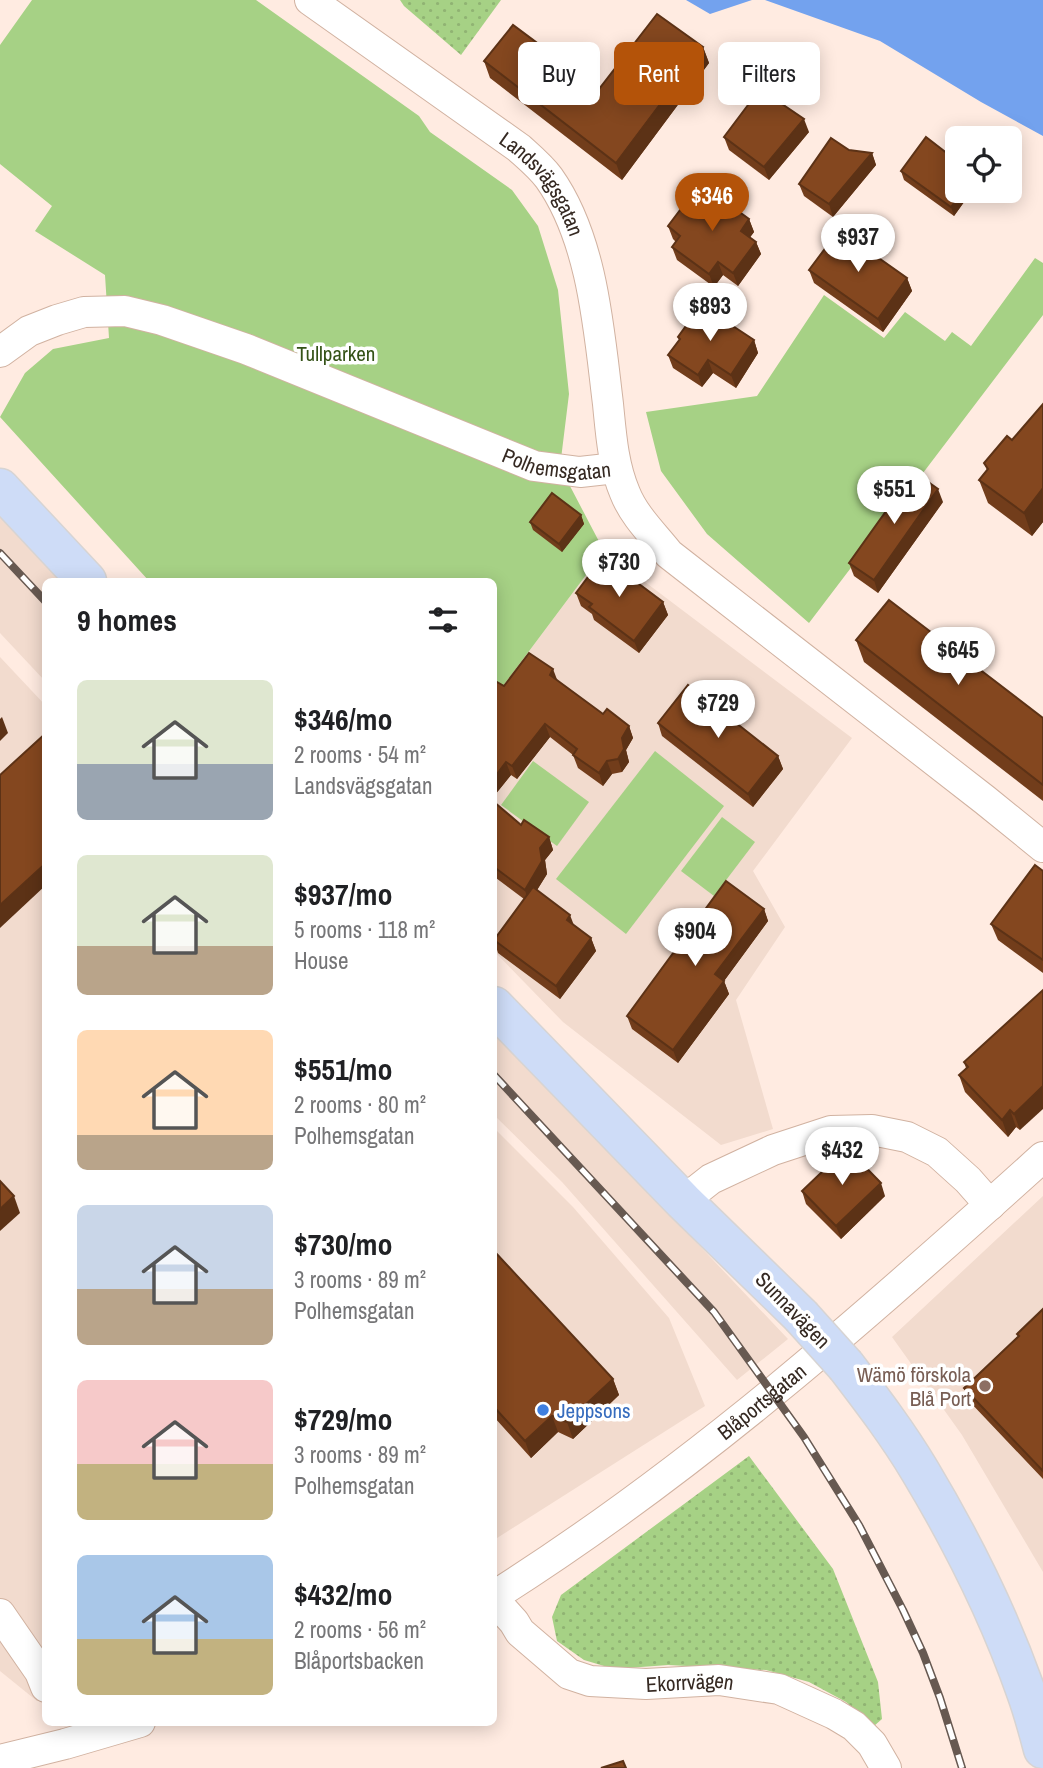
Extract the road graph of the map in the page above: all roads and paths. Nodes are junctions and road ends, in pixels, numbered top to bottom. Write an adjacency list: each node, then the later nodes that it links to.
1 (315, 1): 3 (street, Landsvägsgatan)
2 (0, 352): 3 (street, Polhemsgatan)
3 (615, 468): 6 (street, Polhemsgatan)
4 (0, 488): 5 (main road)
5 (85, 578)
6 (1043, 847)
7 (497, 1009): 9 (main road, Sunnavägen)
8 (1043, 1157): 10 (street, Blåportsgatan)
9 (683, 1201): 10 (street); 17 (main road, Sunnavägen, bridge)
10 (990, 1205): 11 (street, Blåportsgatan)
11 (497, 1596)
12 (497, 1602): 19 (street, Ekorrvägen)
13 (0, 1614): 14 (street)
14 (42, 1677)
15 (111, 1726): 16 (street)
16 (61, 1733): 18 (street)
17 (1043, 1749)
18 (0, 1760)
19 (886, 1768)

